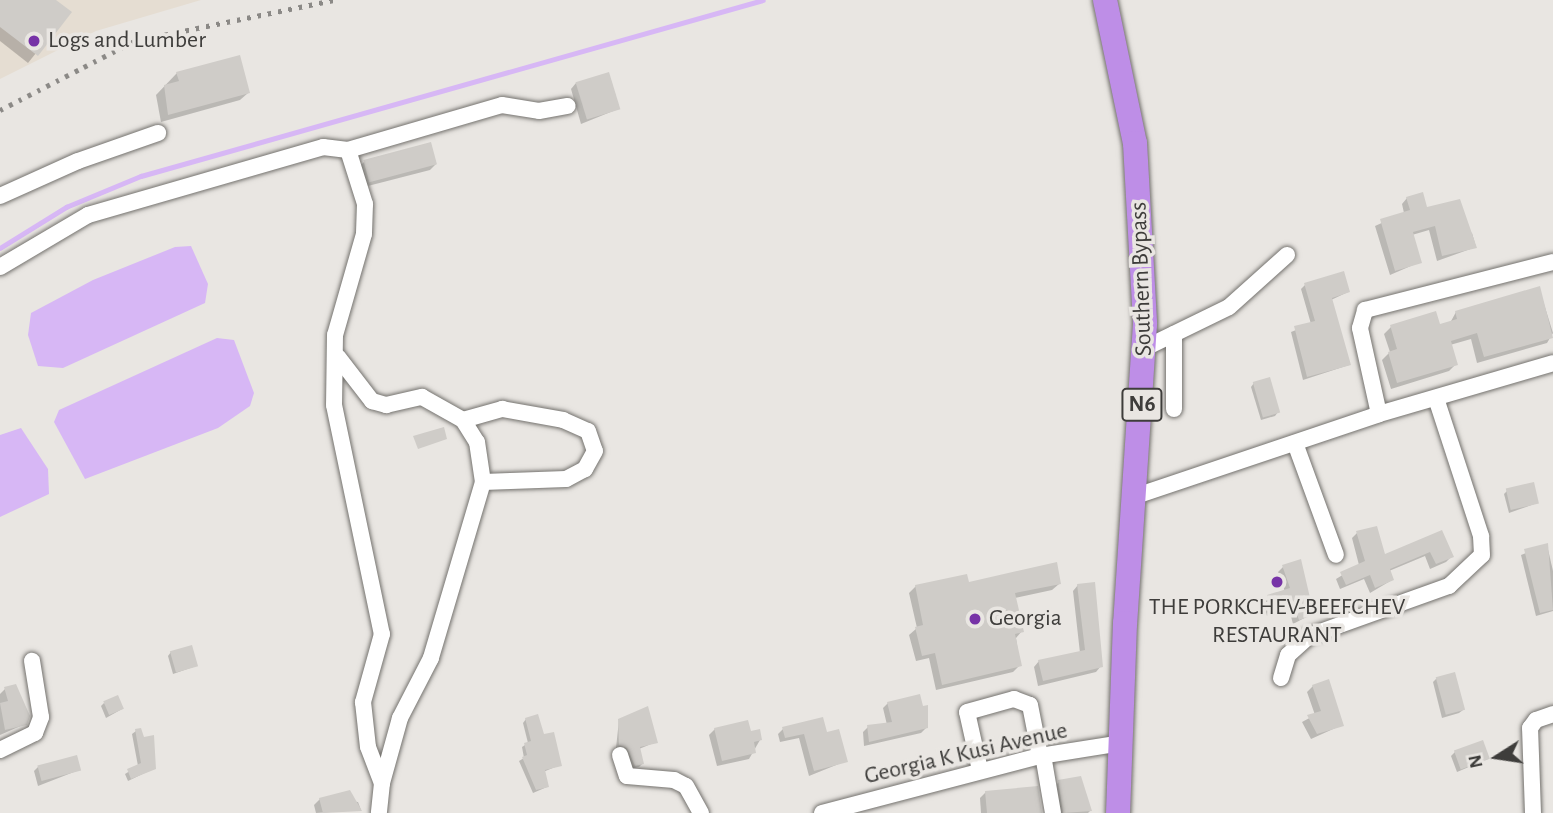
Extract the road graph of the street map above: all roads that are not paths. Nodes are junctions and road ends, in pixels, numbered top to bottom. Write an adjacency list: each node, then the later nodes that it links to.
1 (1105, 0): 10 (highway, Southern Bypass / N6)
2 (568, 106): 4 (street)
3 (158, 133): 5 (street)
4 (348, 150): 8 (street); 11 (street)
5 (0, 196)
6 (1287, 255): 9 (street)
7 (1553, 262): 15 (street)
8 (0, 267)
9 (1174, 334): 10 (street); 14 (street)
10 (1145, 348): 19 (highway, Southern Bypass / N6)
11 (338, 358): 16 (street); 29 (street)
12 (1553, 363): 13 (street)
13 (1436, 398): 15 (street); 22 (street)
14 (1174, 409)
15 (1379, 414): 17 (street)
16 (463, 420): 18 (street); 18 (street)
17 (1295, 443): 19 (street); 20 (street)
18 (483, 482): 29 (street)
19 (1136, 496): 24 (highway, Southern Bypass / N6)
20 (1336, 555)
21 (32, 661): 25 (street)
22 (1281, 678)
23 (1553, 713): 35 (street)
24 (1121, 743): 27 (street, Georgia K Kusi Avenue); 34 (highway, Southern Bypass / N6)
25 (0, 750)
26 (620, 755): 31 (street)
27 (1042, 756): 28 (street, Georgia K Kusi Avenue); 28 (street); 33 (street)
28 (980, 770): 32 (street, Georgia K Kusi Avenue)
29 (382, 783): 30 (street)
30 (379, 813)
31 (701, 813)
32 (822, 813)
33 (1053, 813)
34 (1118, 813)
35 (1533, 813)

